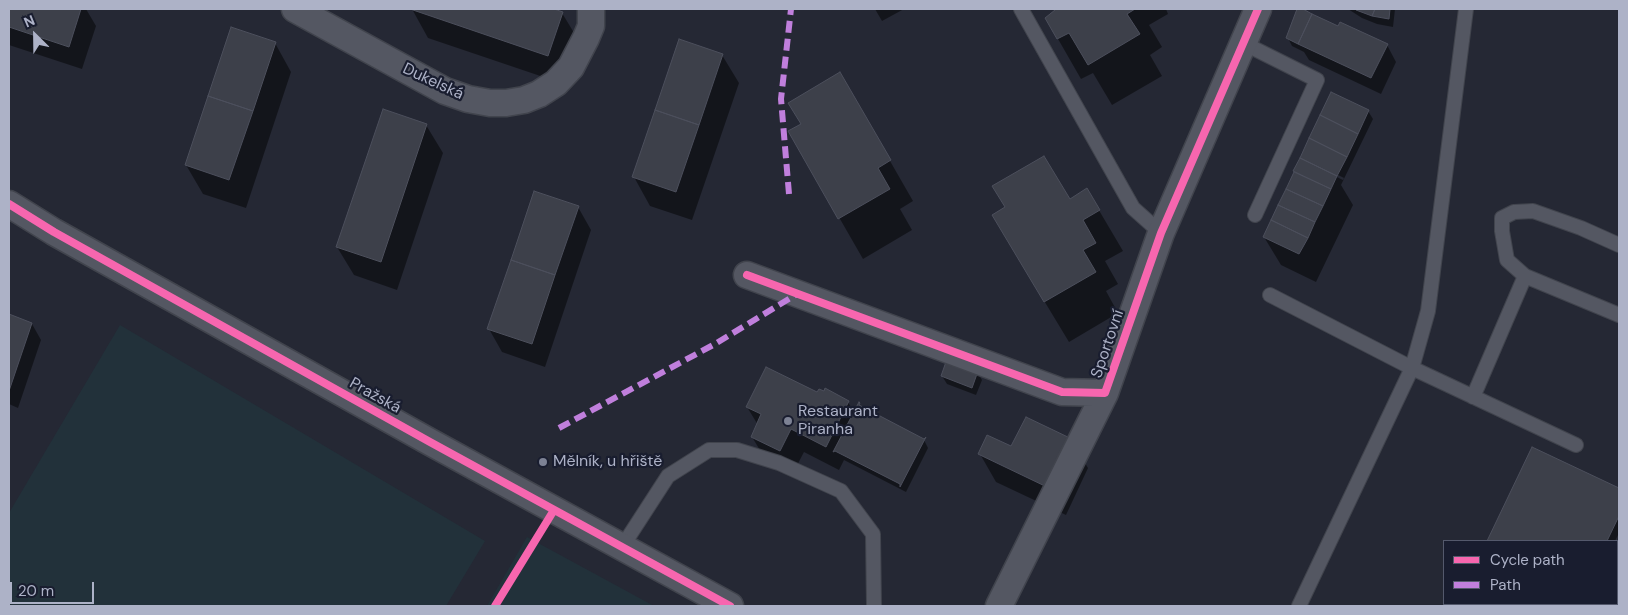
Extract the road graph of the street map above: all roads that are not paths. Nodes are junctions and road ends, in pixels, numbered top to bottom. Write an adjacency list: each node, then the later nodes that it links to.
1 (295, 9): 2 (street, Dukelská)
2 (591, 9)
3 (1021, 9): 9 (lane)
4 (1258, 9): 6 (street, Sportovní)
5 (1466, 9): 15 (lane)
6 (1243, 44): 8 (lane); 9 (street, Sportovní)
7 (9, 204): 19 (street, Pražská)
8 (1255, 215)
9 (1161, 233): 16 (street, Sportovní)
10 (1619, 245): 12 (lane)
11 (747, 275): 16 (street, Sportovní)
12 (1525, 276): 14 (lane); 17 (lane)
13 (1270, 295): 15 (lane)
14 (1619, 315)
15 (1412, 368): 17 (lane); 23 (lane)
16 (1105, 394): 22 (street, Sportovní)
17 (1473, 396): 18 (lane)
18 (1576, 445)
19 (622, 548): 20 (street, Pražská); 21 (lane)
20 (730, 606)
21 (874, 606)
22 (999, 606)
23 (1299, 606)

